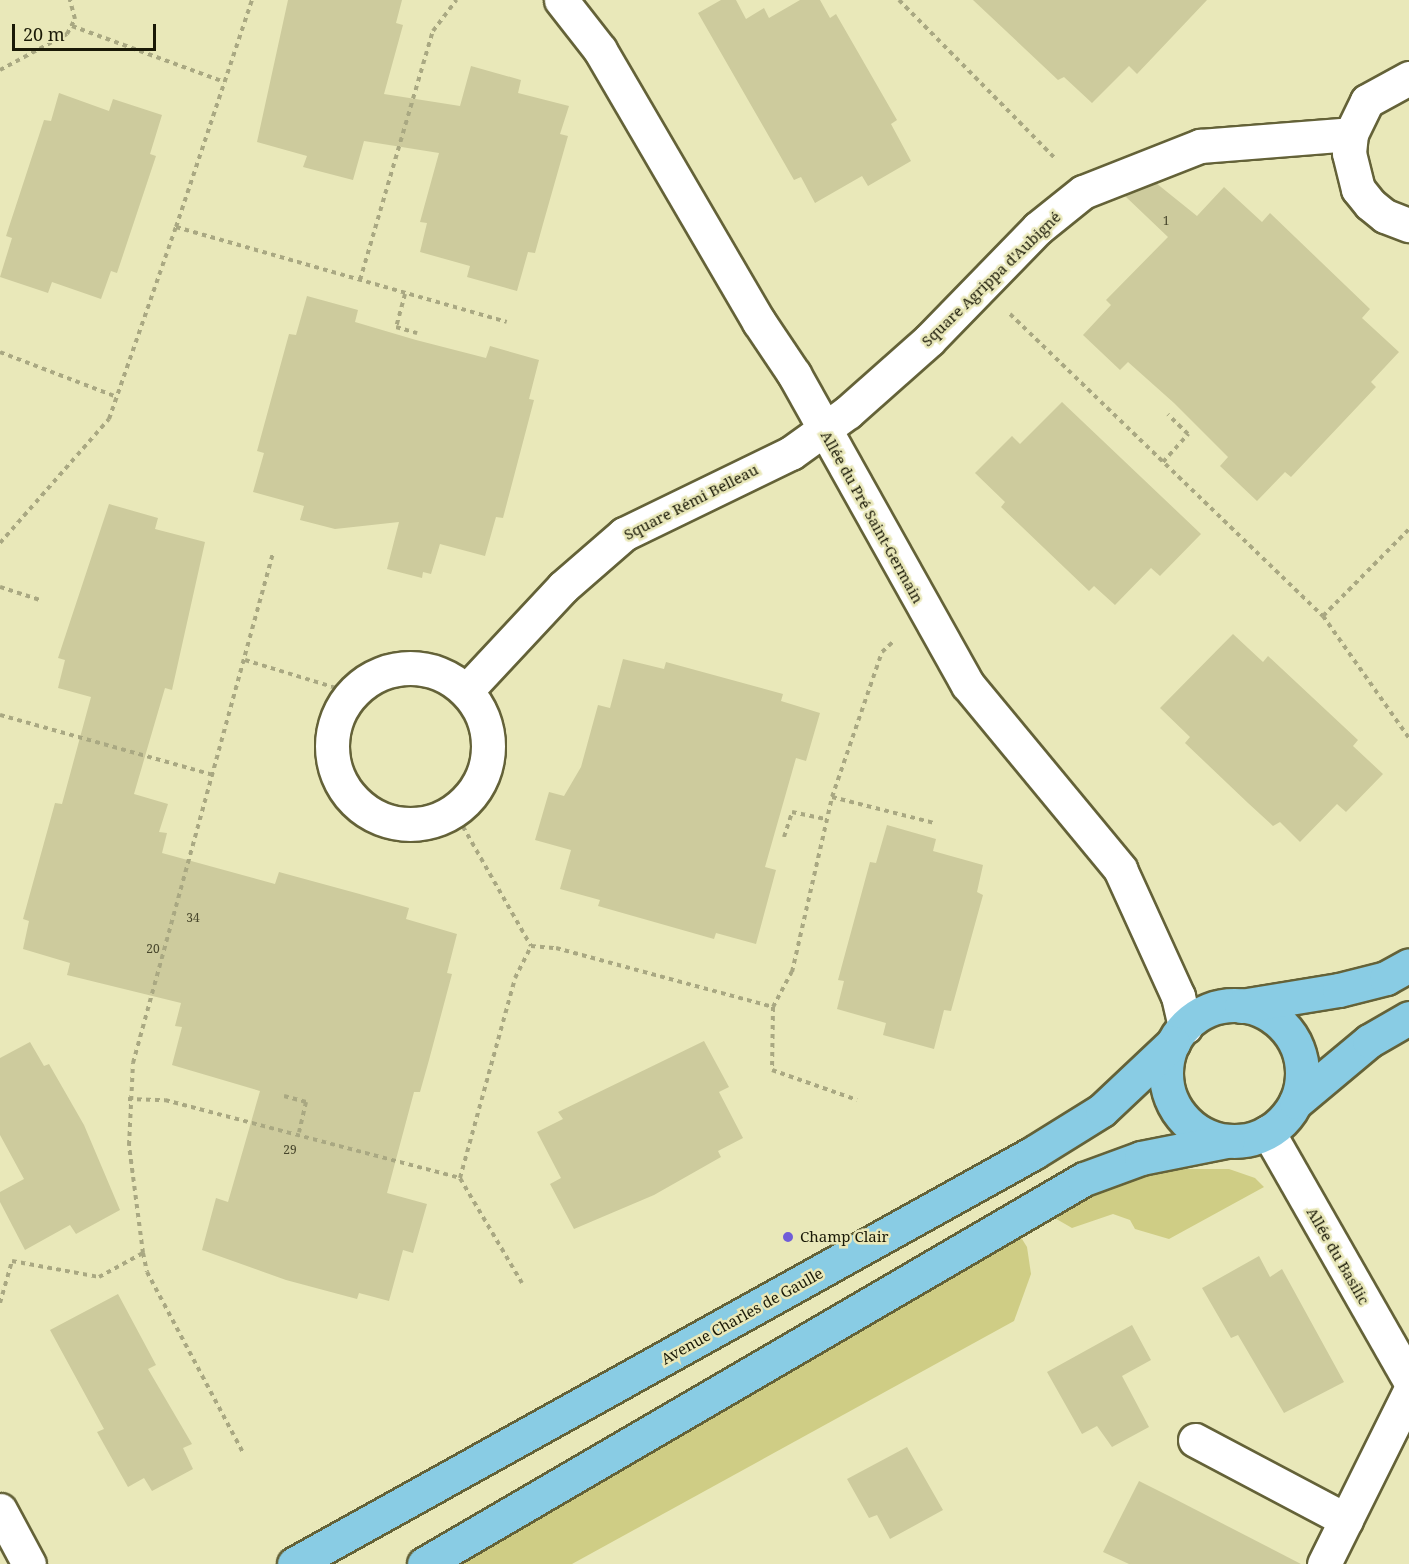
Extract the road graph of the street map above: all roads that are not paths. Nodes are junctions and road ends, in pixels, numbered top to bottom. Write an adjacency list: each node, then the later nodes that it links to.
1 (561, 0): 5 (street, Allée du Pré Saint-Germain)
2 (1409, 78): 3 (street)
3 (1351, 134): 4 (street); 5 (street, Square Agrippa d'Aubigné)
4 (1409, 225)
5 (824, 428): 6 (street, Square Rémi Belleau); 10 (street, Allée du Pré Saint-Germain)
6 (466, 691): 6 (street)
7 (1409, 964): 8 (main road, Avenue Charles de Gaulle)
8 (1241, 1006): 10 (main road, Avenue Charles de Gaulle); 11 (main road)
9 (1409, 1018): 11 (main road)
10 (1179, 1035): 13 (main road); 20 (main road, Avenue Charles de Gaulle)
11 (1296, 1102): 12 (main road)
12 (1268, 1132): 13 (main road); 14 (street, Allée du Basilic)
13 (1227, 1141): 21 (main road)
14 (1409, 1379)
15 (1409, 1393): 18 (street)
16 (1195, 1440): 18 (street)
17 (0, 1510): 19 (street)
18 (1346, 1520): 22 (street)
19 (29, 1564)
20 (294, 1564)
21 (424, 1564)
22 (1324, 1564)

